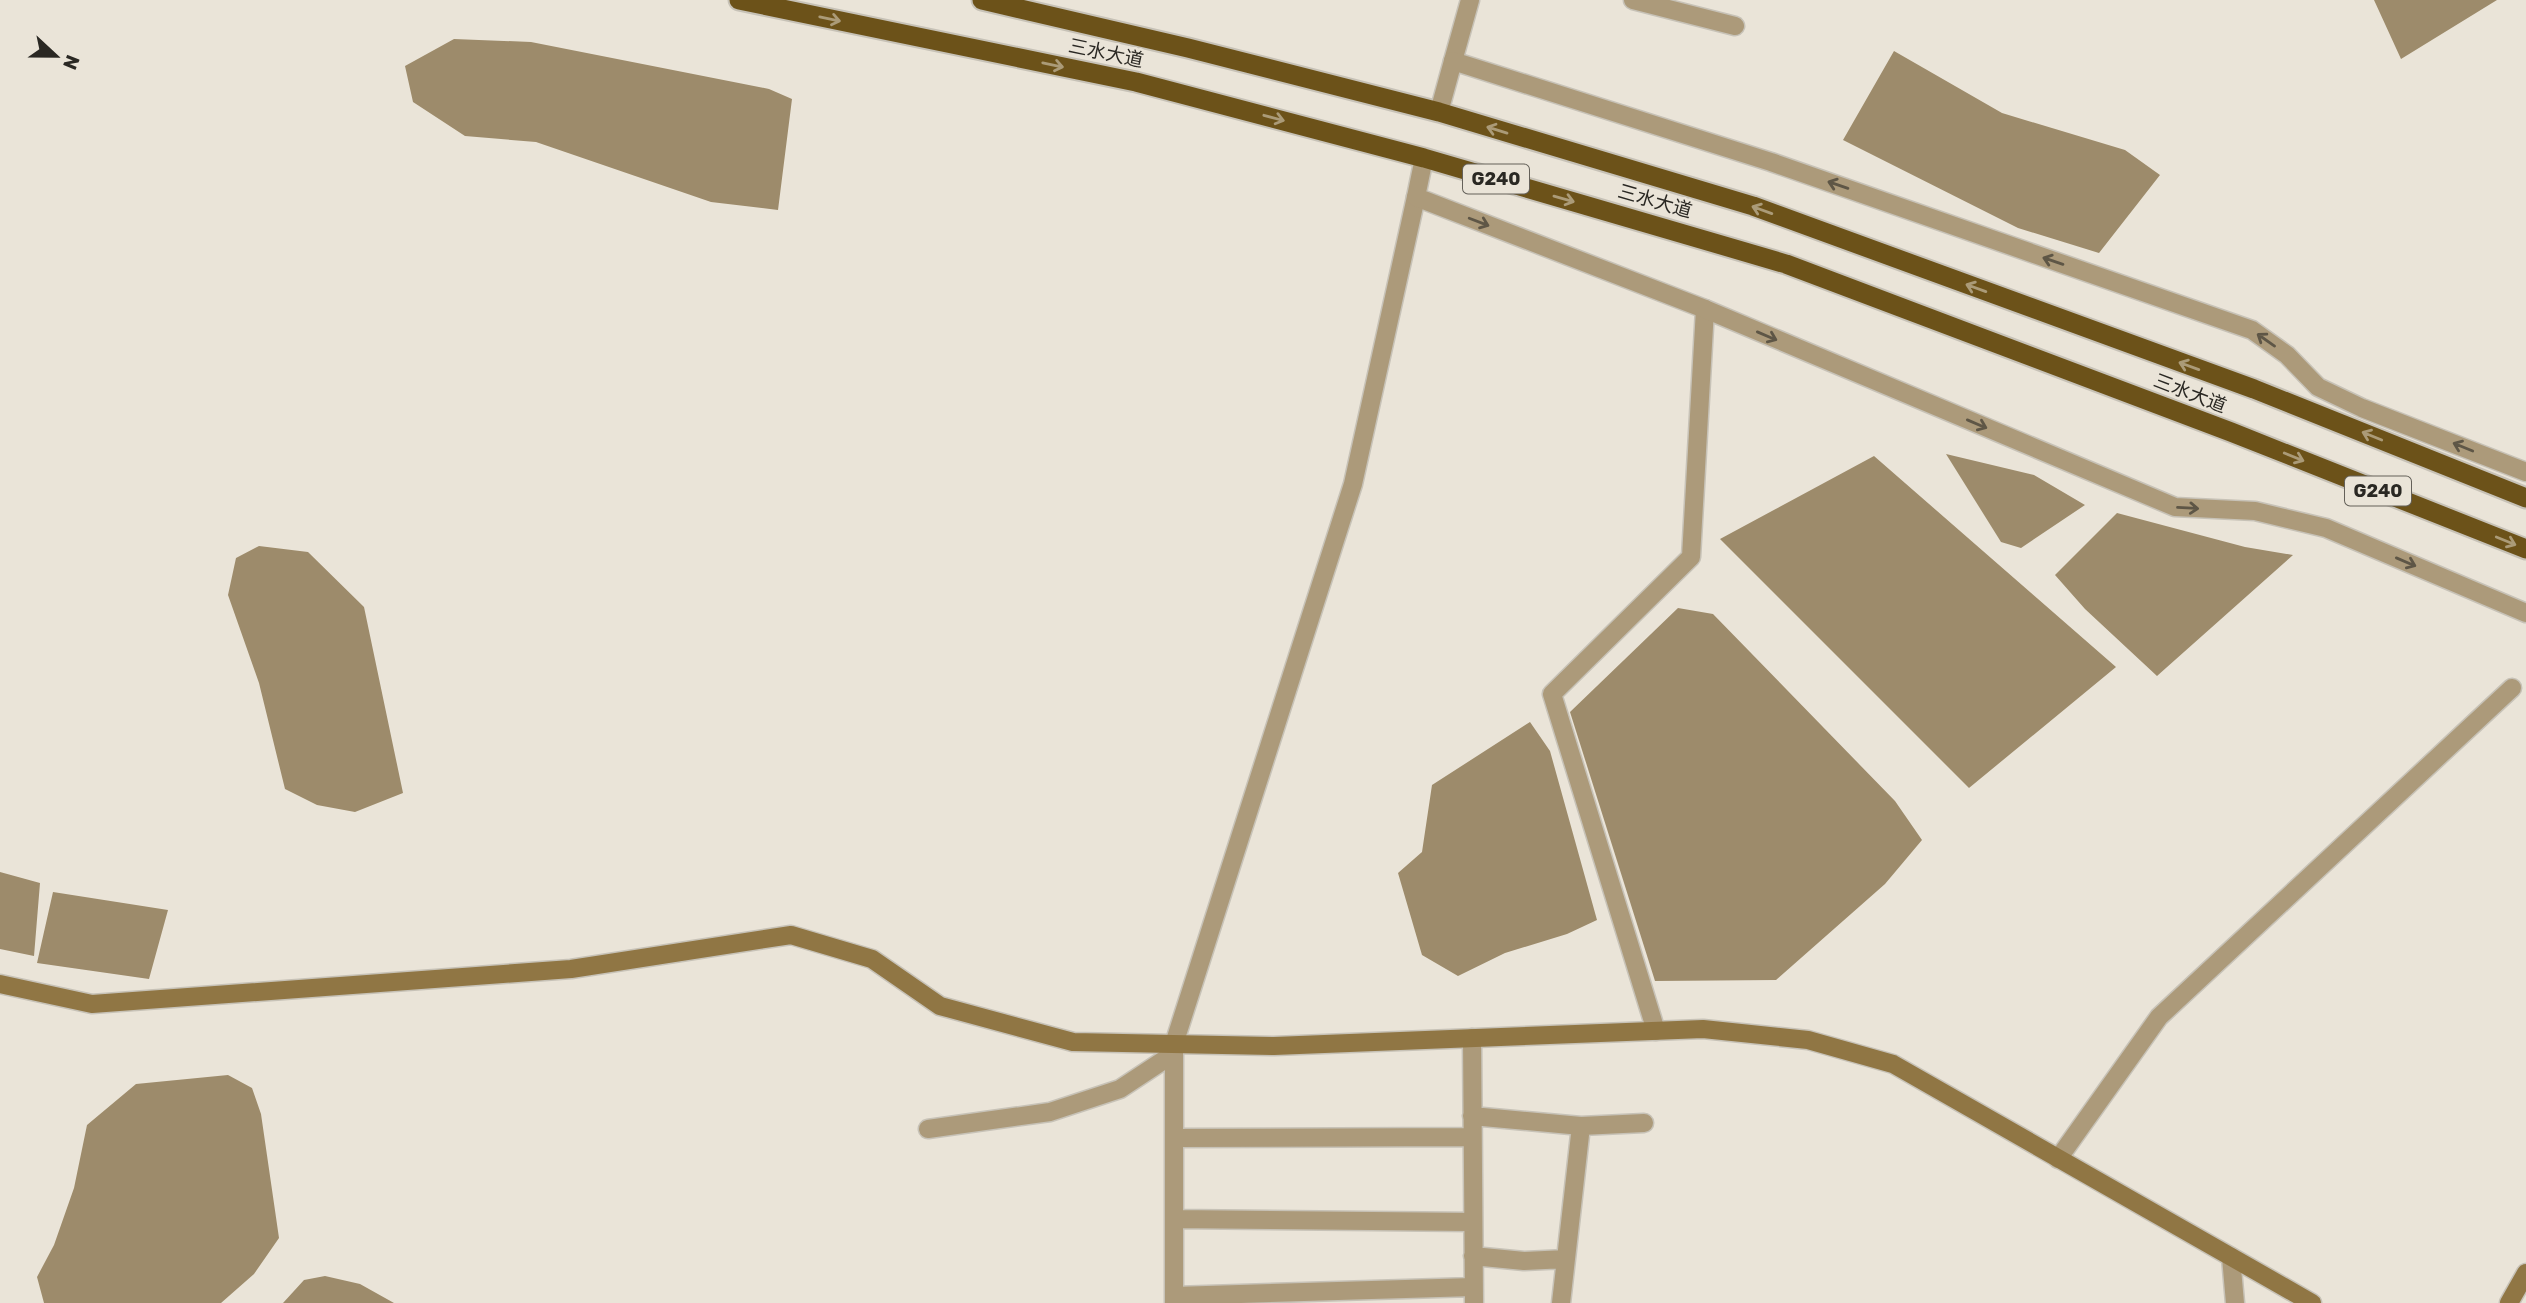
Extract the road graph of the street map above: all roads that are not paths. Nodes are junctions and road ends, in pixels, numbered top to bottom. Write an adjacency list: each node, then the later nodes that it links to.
1 (739, 0): 9 (highway, 三水大道 / G240, one-way to 9)
2 (982, 0): 5 (highway, 三水大道 / G240)
3 (1470, 0): 7 (street)
4 (1633, 0): 6 (street)
5 (1015, 4): 8 (highway, 三水大道 / G240)
6 (1735, 26)
7 (1453, 61): 8 (street); 12 (street, one-way to 7)
8 (1439, 112): 13 (highway, 三水大道 / G240, one-way to 8)
9 (1424, 158): 10 (street); 14 (highway, 三水大道 / G240, one-way to 14)
10 (1416, 197): 11 (street, one-way to 11); 20 (street)
11 (1704, 309): 15 (street, one-way to 15); 18 (street)
12 (2526, 472)
13 (2526, 498)
14 (2526, 549)
15 (2526, 613)
16 (2512, 688): 27 (street)
17 (0, 985): 20 (main road)
18 (1656, 1031): 19 (main road); 27 (main road)
19 (1472, 1038): 20 (main road); 21 (street)
20 (1173, 1049): 24 (street); 26 (street)
21 (1472, 1116): 23 (street); 25 (street)
22 (1644, 1123): 23 (street)
23 (1581, 1126): 32 (street)
24 (928, 1129)
25 (1472, 1137): 26 (street); 29 (street)
26 (1174, 1138): 28 (street)
27 (2058, 1158): 31 (main road)
28 (1174, 1219): 29 (street); 35 (street)
29 (1473, 1222): 30 (street)
30 (1473, 1256): 32 (street); 34 (street)
31 (2231, 1257): 37 (street); 38 (main road)
32 (1566, 1259): 36 (street)
33 (2526, 1273): 39 (main road)
34 (1474, 1295): 35 (street)
35 (1174, 1300)
36 (1561, 1303)
37 (2235, 1303)
38 (2312, 1303)
39 (2510, 1303)

